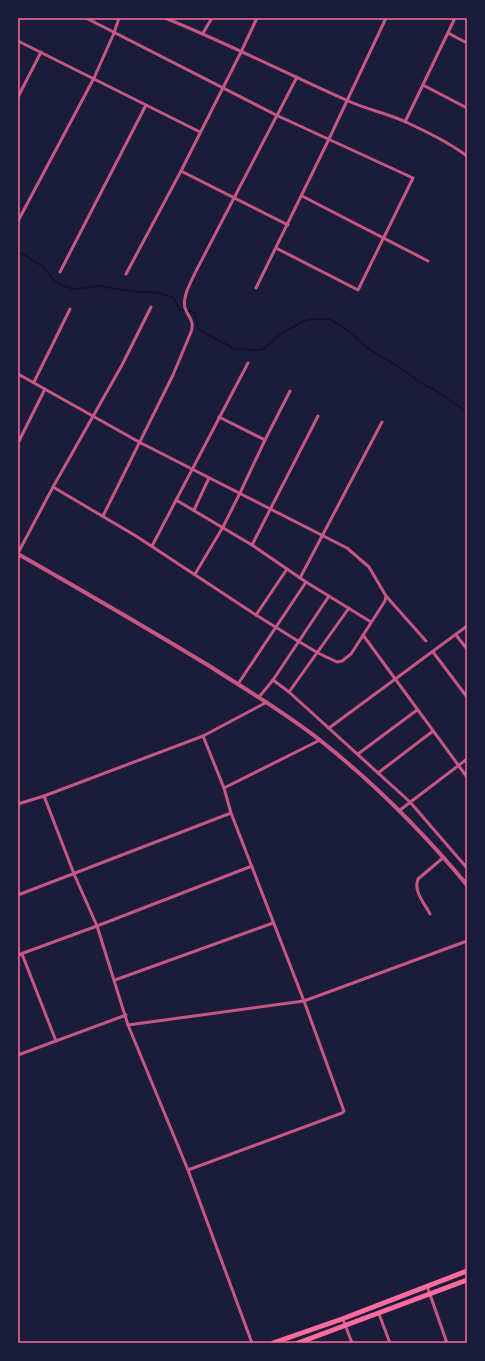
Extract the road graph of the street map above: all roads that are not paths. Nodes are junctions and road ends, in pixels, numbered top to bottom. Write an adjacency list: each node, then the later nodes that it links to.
1 (86, 18): 8 (street)
2 (119, 18): 8 (street)
3 (165, 18): 9 (street)
4 (212, 18): 9 (street)
5 (257, 18): 14 (street)
6 (386, 18): 20 (street)
7 (455, 18): 10 (street)
8 (114, 33): 16 (street); 18 (street)
9 (203, 33): 14 (street)
10 (448, 33): 12 (street); 17 (street)
11 (18, 41): 13 (street)
12 (467, 42)
13 (41, 52): 16 (street); 19 (street)
14 (241, 52): 15 (street); 18 (street)
15 (297, 77): 20 (street); 23 (street)
16 (94, 78): 21 (street); 31 (street)
17 (423, 85): 22 (street); 24 (street)
18 (222, 88): 23 (street); 25 (street)
19 (18, 97)
20 (347, 101): 24 (street); 26 (street)
21 (146, 105): 25 (street); 36 (street)
22 (467, 108)
23 (276, 115): 26 (street); 30 (street)
24 (405, 122): 27 (street)
25 (200, 132): 28 (street)
26 (329, 139): 29 (street); 33 (street)
27 (467, 156)
28 (181, 171): 30 (street); 37 (street)
29 (302, 196): 32 (street); 33 (street)
30 (234, 198): 32 (street); 51 (street)
31 (18, 221)
32 (288, 225): 34 (street)
33 (384, 240): 34 (street); 35 (street)
34 (276, 248): 38 (street)
35 (428, 261)
36 (60, 272)
37 (126, 274)
38 (256, 288)
39 (151, 307): 46 (street)
40 (70, 309): 43 (street)
41 (248, 363): 48 (street)
42 (18, 374): 43 (street)
43 (34, 382): 44 (street)
44 (45, 388): 46 (street); 52 (street)
45 (290, 391): 50 (street)
46 (92, 416): 51 (street); 55 (street)
47 (318, 416): 58 (street)
48 (218, 417): 50 (street); 53 (street)
49 (382, 422): 62 (street)
50 (264, 440): 56 (street)
51 (139, 442): 53 (street); 60 (street)
52 (18, 443)
53 (191, 469): 54 (street); 57 (street)
54 (209, 478): 56 (street); 59 (street)
55 (52, 487): 60 (street); 65 (street)
56 (240, 494): 58 (street); 61 (street)
57 (176, 500): 59 (street); 64 (street)
58 (271, 509): 62 (street); 63 (street)
59 (194, 510): 61 (street)
60 (103, 516): 64 (street)
61 (223, 527): 63 (street); 67 (street)
62 (322, 534): 68 (street); 71 (street)
63 (252, 545): 66 (street)
64 (152, 546): 67 (street)
65 (18, 554): 86 (street)
66 (287, 569): 68 (street); 73 (street)
67 (195, 574): 73 (street)
68 (300, 578): 69 (street)
69 (306, 582): 70 (street); 76 (street)
70 (329, 596): 72 (street); 79 (street)
71 (386, 596): 74 (street); 80 (street)
72 (349, 608): 74 (street); 83 (street)
73 (256, 615): 76 (street)
74 (371, 622): 77 (street)
75 (467, 626): 78 (street)
76 (276, 628): 79 (street); 86 (street)
77 (363, 635): 83 (street); 85 (street)
78 (456, 635): 81 (street); 82 (street)
79 (298, 641): 83 (street); 84 (street)
80 (426, 641)
81 (467, 649)
82 (433, 652): 85 (street); 89 (street)
83 (318, 653): 87 (street)
84 (273, 680): 87 (street); 88 (street)
85 (395, 680): 91 (street); 92 (street)
86 (238, 684): 88 (street)
87 (289, 692): 92 (street)
88 (259, 697): 90 (street)
89 (467, 697)
90 (268, 702): 94 (street); 95 (street)
91 (418, 710): 93 (street); 96 (street)
92 (329, 728): 96 (street)
93 (433, 731): 98 (street); 99 (street)
94 (203, 736): 101 (street); 102 (street)
95 (320, 740): 101 (street); 105 (street)
96 (358, 754): 99 (street)
97 (467, 759): 98 (street)
98 (458, 765): 100 (street); 103 (street)
99 (378, 773): 103 (street)
100 (467, 777)
101 (224, 788): 106 (street)
102 (44, 796): 104 (street); 110 (street)
103 (410, 802): 105 (street); 109 (street)
104 (18, 804)
105 (400, 810): 107 (street)
106 (231, 813): 108 (street); 110 (street)
107 (444, 857): 111 (street); 113 (street)
108 (252, 866): 114 (street); 115 (street)
109 (467, 868)
110 (74, 874): 112 (street); 115 (street)
111 (467, 885)
112 (18, 895)
113 (430, 914)
114 (273, 923): 118 (street); 119 (street)
115 (97, 926): 117 (street); 118 (street)
116 (467, 941): 119 (street)
117 (20, 955): 122 (street)
118 (114, 980): 120 (street)
119 (304, 1002): 121 (street); 124 (street)
120 (126, 1015): 121 (street); 122 (street)
121 (128, 1025): 124 (street)
122 (56, 1041): 123 (street)
123 (18, 1055)
124 (188, 1170): 132 (street)
125 (467, 1271): 127 (main road)
126 (467, 1280): 128 (main road)
127 (427, 1286): 128 (street); 130 (main road)
128 (430, 1294): 129 (main road); 137 (street)
129 (379, 1314): 131 (main road); 136 (street)
130 (342, 1318): 131 (street); 133 (main road)
131 (346, 1326): 134 (main road); 135 (street)
132 (252, 1343)
133 (273, 1343)
134 (298, 1343)
135 (352, 1343)
136 (390, 1343)
137 (447, 1343)

